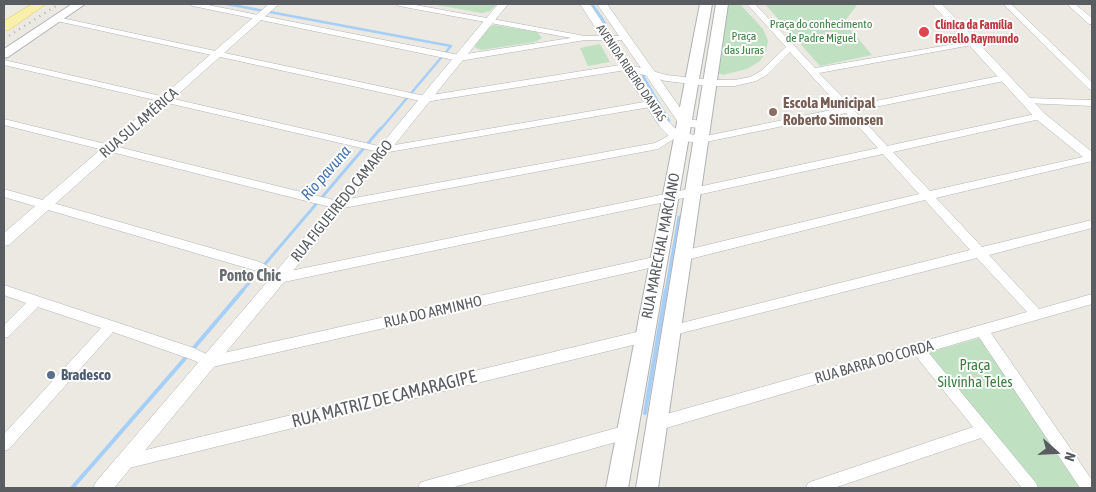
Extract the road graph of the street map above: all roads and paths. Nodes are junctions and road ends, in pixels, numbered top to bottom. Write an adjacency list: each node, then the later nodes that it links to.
1 (40, 4): 19 (main road)
2 (79, 4): 16 (main road)
3 (193, 4): 15 (street)
4 (274, 4): 15 (street, RUA SUL AMÉRICA)
5 (399, 4): 17 (street)
6 (504, 4): 17 (street, RUA FIGUEIREDO CAMARGO)
7 (585, 4): 22 (street, AVENIDA RIBEIRO DANTAS)
8 (602, 4): 23 (street, AVENIDA RIBEIRO DANTAS)
9 (706, 4): 35 (main road, RUA MARECHAL MARCIANO)
10 (722, 4): 36 (main road, RUA MARECHAL MARCIANO)
11 (751, 4): 26 (street)
12 (937, 4): 24 (street)
13 (1007, 4): 37 (street)
14 (1071, 4): 18 (street)
15 (259, 17): 27 (street, RUA SUL AMÉRICA); 29 (street)
16 (57, 19): 27 (street); 28 (main road)
17 (490, 21): 20 (street); 29 (street, RUA FIGUEIREDO CAMARGO)
18 (1092, 22)
19 (4, 27)
20 (548, 31): 21 (street); 25 (street)
21 (585, 38): 22 (street); 25 (street)
22 (607, 38): 23 (street); 31 (street, AVENIDA RIBEIRO DANTAS)
23 (626, 38): 33 (street, AVENIDA RIBEIRO DANTAS)
24 (972, 43): 32 (street); 34 (street)
25 (549, 44): 29 (street)
26 (790, 48): 32 (street); 36 (street)
27 (218, 53): 38 (street, RUA SUL AMÉRICA); 39 (street)
28 (4, 54)
29 (460, 58): 39 (street, RUA FIGUEIREDO CAMARGO)
30 (4, 62): 38 (street)
31 (626, 67): 33 (street); 39 (street); 42 (street, AVENIDA RIBEIRO DANTAS)
32 (813, 71): 43 (street)
33 (652, 74): 35 (street); 46 (street, AVENIDA RIBEIRO DANTAS)
34 (1004, 78): 40 (street); 43 (street)
35 (692, 81): 36 (street); 46 (main road, RUA MARECHAL MARCIANO)
36 (710, 83): 47 (main road, RUA MARECHAL MARCIANO)
37 (1092, 87)
38 (166, 99): 48 (street, RUA SUL AMÉRICA); 49 (street)
39 (425, 99): 49 (street, RUA FIGUEIREDO CAMARGO)
40 (1028, 101): 41 (street); 44 (street)
41 (1092, 103)
42 (650, 104): 46 (street, AVENIDA RIBEIRO DANTAS); 49 (street)
43 (846, 109): 47 (street); 50 (street)
44 (1040, 116): 50 (street); 51 (street)
45 (4, 122): 48 (street)
46 (680, 132): 47 (street); 55 (main road, RUA MARECHAL MARCIANO); 56 (street)
47 (702, 132): 52 (main road, RUA MARECHAL MARCIANO)
48 (109, 150): 56 (street); 57 (street, RUA SUL AMÉRICA)
49 (383, 150): 56 (street, RUA FIGUEIREDO CAMARGO)
50 (884, 150): 52 (street); 54 (street)
51 (1092, 158): 54 (street)
52 (692, 192): 55 (street); 61 (main road, RUA MARECHAL MARCIANO)
53 (4, 193): 57 (street)
54 (927, 196): 60 (street); 61 (street)
55 (670, 197): 62 (main road, RUA MARECHAL MARCIANO); 63 (street)
56 (338, 204): 63 (street, RUA FIGUEIREDO CAMARGO)
57 (46, 205): 59 (street, RUA SUL AMÉRICA); 63 (street)
58 (1092, 224): 60 (street)
59 (4, 241)
60 (978, 252): 67 (street); 69 (street)
61 (682, 256): 69 (main road, RUA MARECHAL MARCIANO)
62 (658, 261): 72 (main road, RUA MARECHAL MARCIANO); 74 (street, RUA DO ARMINHO)
63 (279, 278): 74 (street, RUA FIGUEIREDO CAMARGO)
64 (4, 290): 66 (street)
65 (1092, 299): 67 (street, RUA BARRA DO CORDA)
66 (36, 301): 68 (street); 71 (street)
67 (1037, 315): 70 (street, RUA BARRA DO CORDA)
68 (110, 327): 74 (street); 78 (street)
69 (670, 331): 75 (main road, RUA MARECHAL MARCIANO)
70 (982, 331): 73 (street, RUA BARRA DO CORDA); 86 (street)
71 (4, 333)
72 (645, 336): 77 (main road, RUA MARECHAL MARCIANO); 79 (street, RUA MATRIZ DE CAMARAGIPE)
73 (918, 349): 75 (street, RUA BARRA DO CORDA); 76 (street)
74 (208, 362): 79 (street, RUA FIGUEIREDO CAMARGO)
75 (656, 424): 83 (main road, RUA MARECHAL MARCIANO)
76 (984, 430): 84 (street); 85 (street)
77 (627, 432): 81 (street); 82 (main road, RUA MARECHAL MARCIANO)
78 (4, 444)
79 (124, 462): 80 (street, RUA FIGUEIREDO CAMARGO)
80 (102, 488)
81 (425, 488)
82 (617, 488)
83 (647, 488)
84 (813, 488)
85 (1031, 488)
86 (1089, 488)

